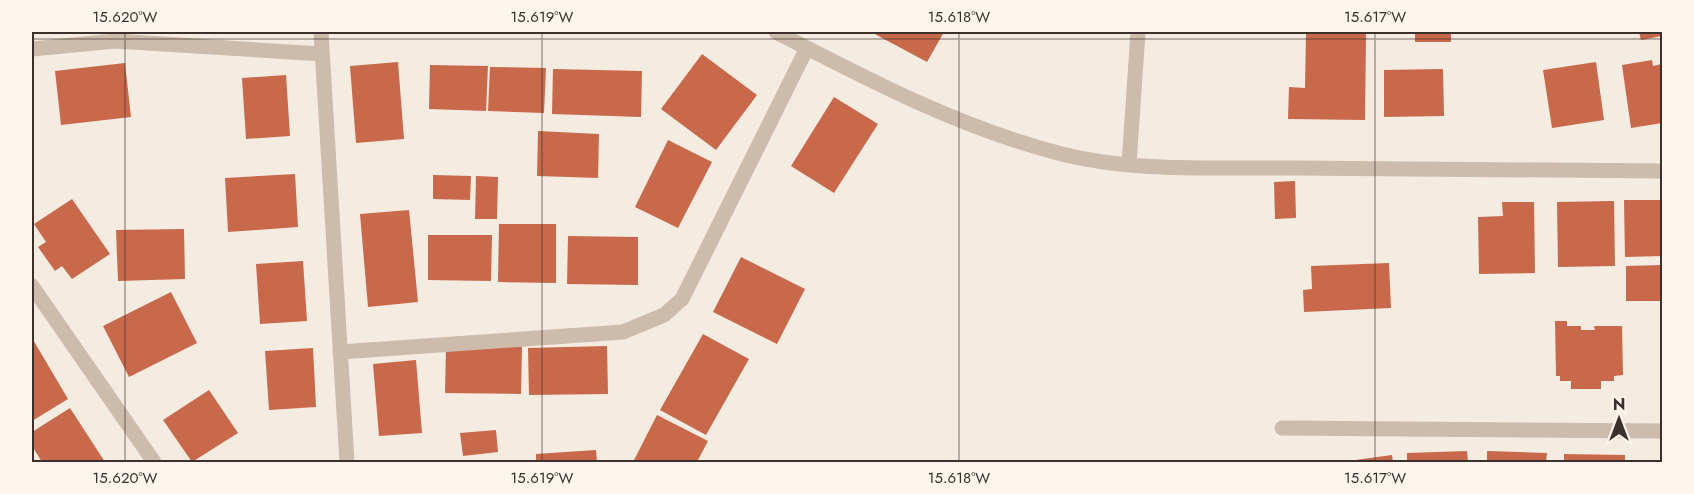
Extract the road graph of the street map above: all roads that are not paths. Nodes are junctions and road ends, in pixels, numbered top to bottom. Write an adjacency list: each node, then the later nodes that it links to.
1 (321, 32): 6 (street)
2 (776, 32): 4 (street)
3 (1138, 32): 7 (street)
4 (807, 48): 7 (street); 10 (street)
5 (32, 49): 6 (street)
6 (322, 54): 10 (street)
7 (1129, 164): 8 (street)
8 (1662, 171)
9 (32, 286): 13 (street)
10 (340, 352): 14 (street)
11 (1282, 428): 12 (street)
12 (1662, 431)
13 (154, 462)
14 (347, 462)

